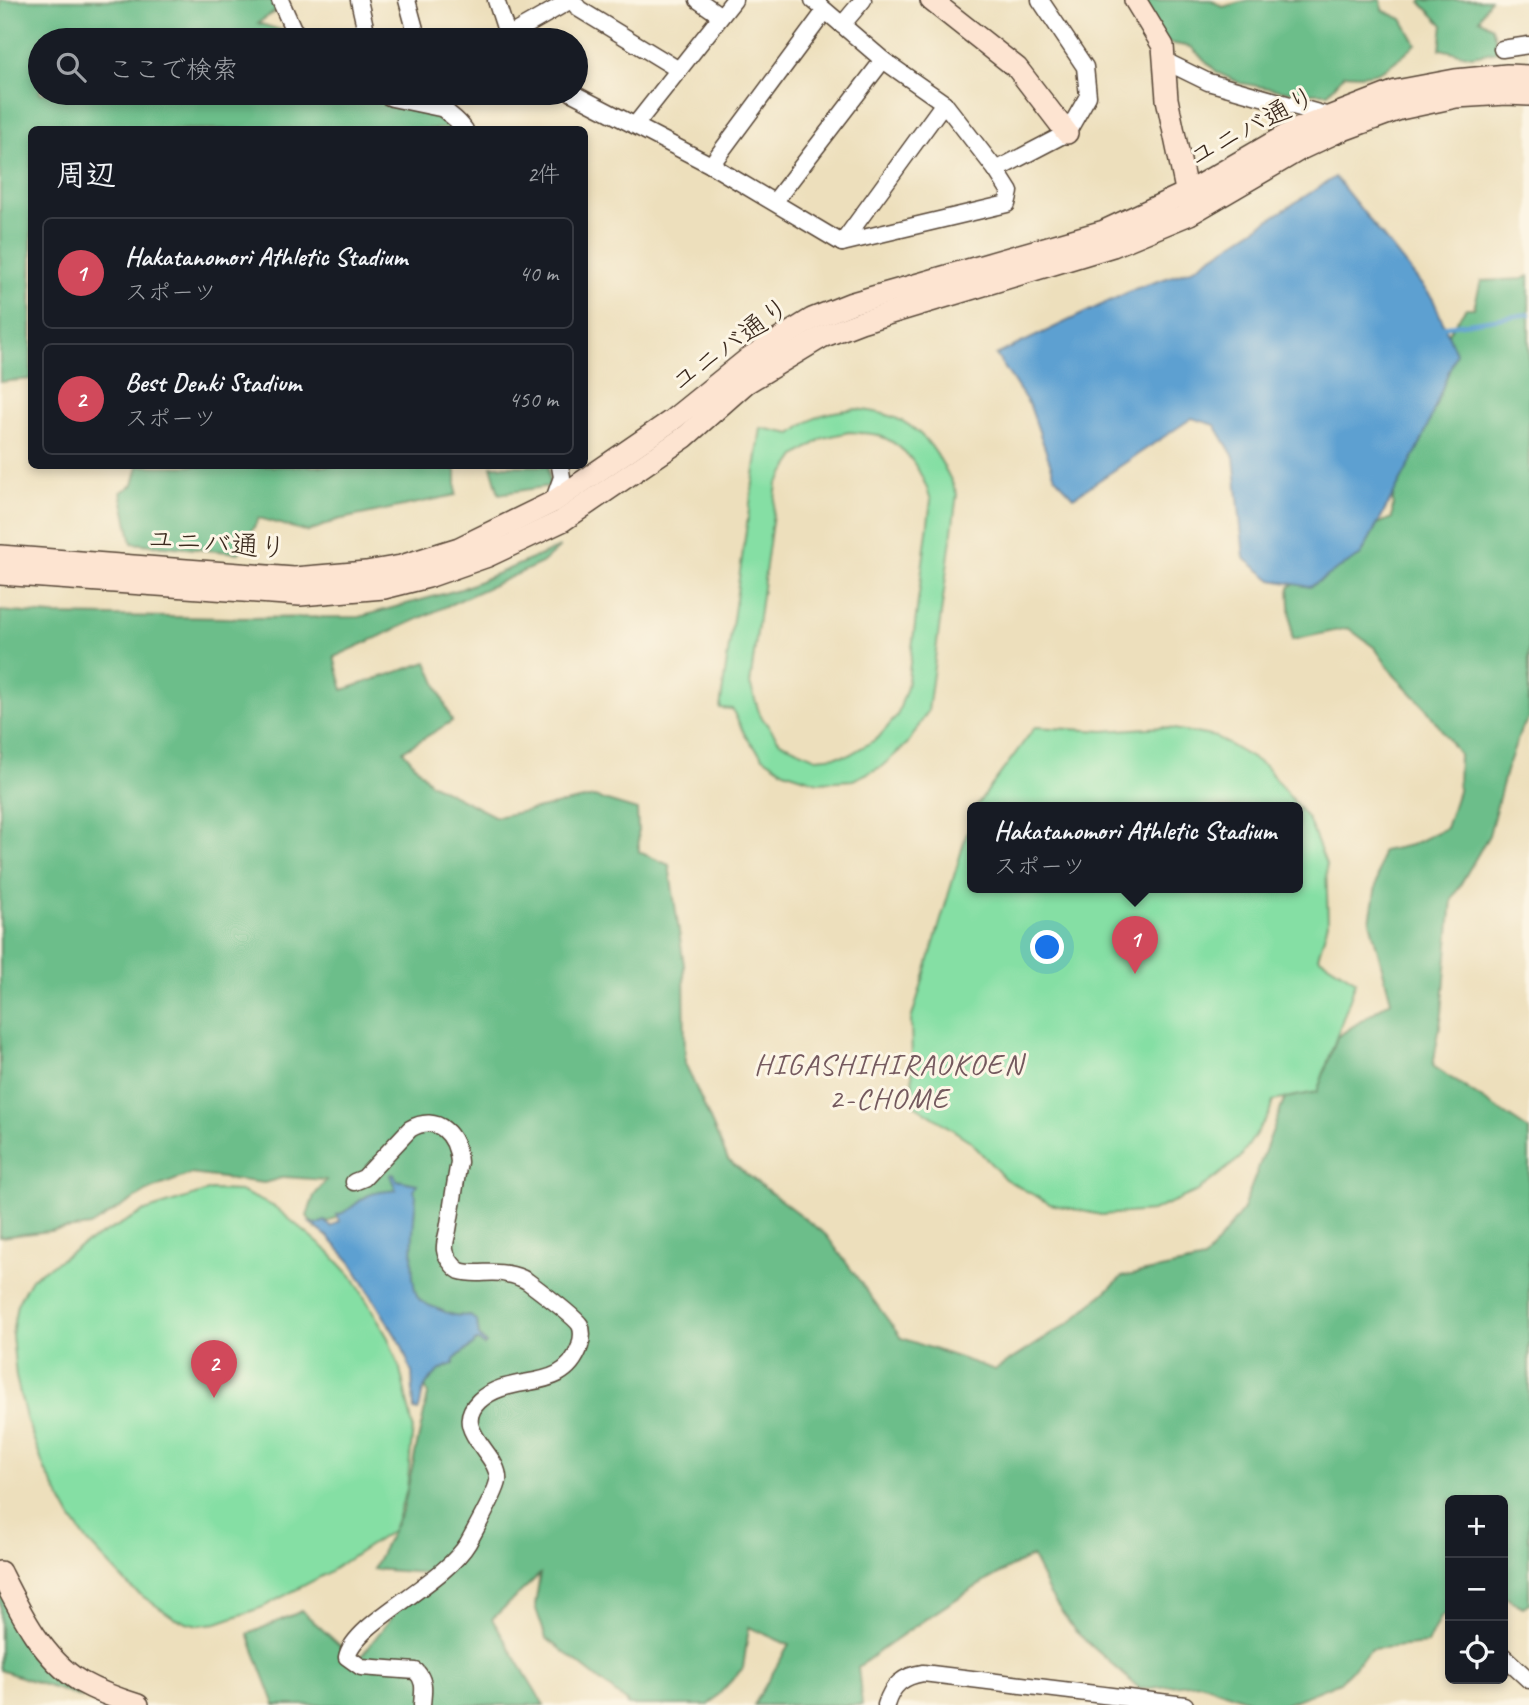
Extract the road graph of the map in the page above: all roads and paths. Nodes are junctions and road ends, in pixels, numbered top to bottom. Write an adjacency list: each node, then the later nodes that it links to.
1 (280, 0): 15 (street)
2 (359, 0): 16 (street)
3 (408, 0): 17 (street)
4 (496, 0): 18 (street)
5 (571, 0): 19 (street); 24 (street)
6 (698, 0): 13 (street)
7 (734, 0): 13 (street)
8 (863, 0): 14 (street)
9 (931, 0): 33 (street)
10 (1040, 0): 33 (street)
11 (1135, 0): 23 (street)
12 (819, 5): 14 (street); 34 (street)
13 (721, 16): 24 (street)
14 (842, 25): 22 (street)
15 (293, 28)
16 (365, 28)
17 (415, 28)
18 (502, 28)
19 (522, 28)
20 (1529, 45): 21 (street)
21 (1502, 49)
22 (883, 60): 28 (street); 37 (street)
23 (1165, 61): 31 (street); 36 (street)
24 (679, 70): 30 (street)
25 (1529, 76): 31 (street, ユニバ通り)
26 (1529, 95): 31 (street, ユニバ通り)
27 (588, 101): 30 (street)
28 (944, 103): 35 (street); 39 (street)
29 (442, 105): 32 (street)
30 (636, 124): 34 (street)
31 (1332, 125): 36 (street, ユニバ通り); 38 (street, ユニバ通り)
32 (462, 126)
33 (1067, 133): 35 (street)
34 (711, 164): 37 (street)
35 (996, 170): 39 (street)
36 (1188, 192): 38 (street); 41 (street, ユニバ通り)
37 (775, 201): 39 (street)
38 (1190, 214): 41 (street, ユニバ通り)
39 (842, 243)
40 (561, 469): 41 (street)
41 (557, 512): 42 (street, ユニバ通り); 43 (street, ユニバ通り)
42 (0, 556)
43 (0, 574)
44 (354, 1182): 49 (street)
45 (0, 1572): 48 (street)
46 (1508, 1661): 47 (street)
47 (1529, 1680)
48 (138, 1705)
49 (422, 1705)
50 (886, 1705): 51 (street)
51 (1185, 1705)

